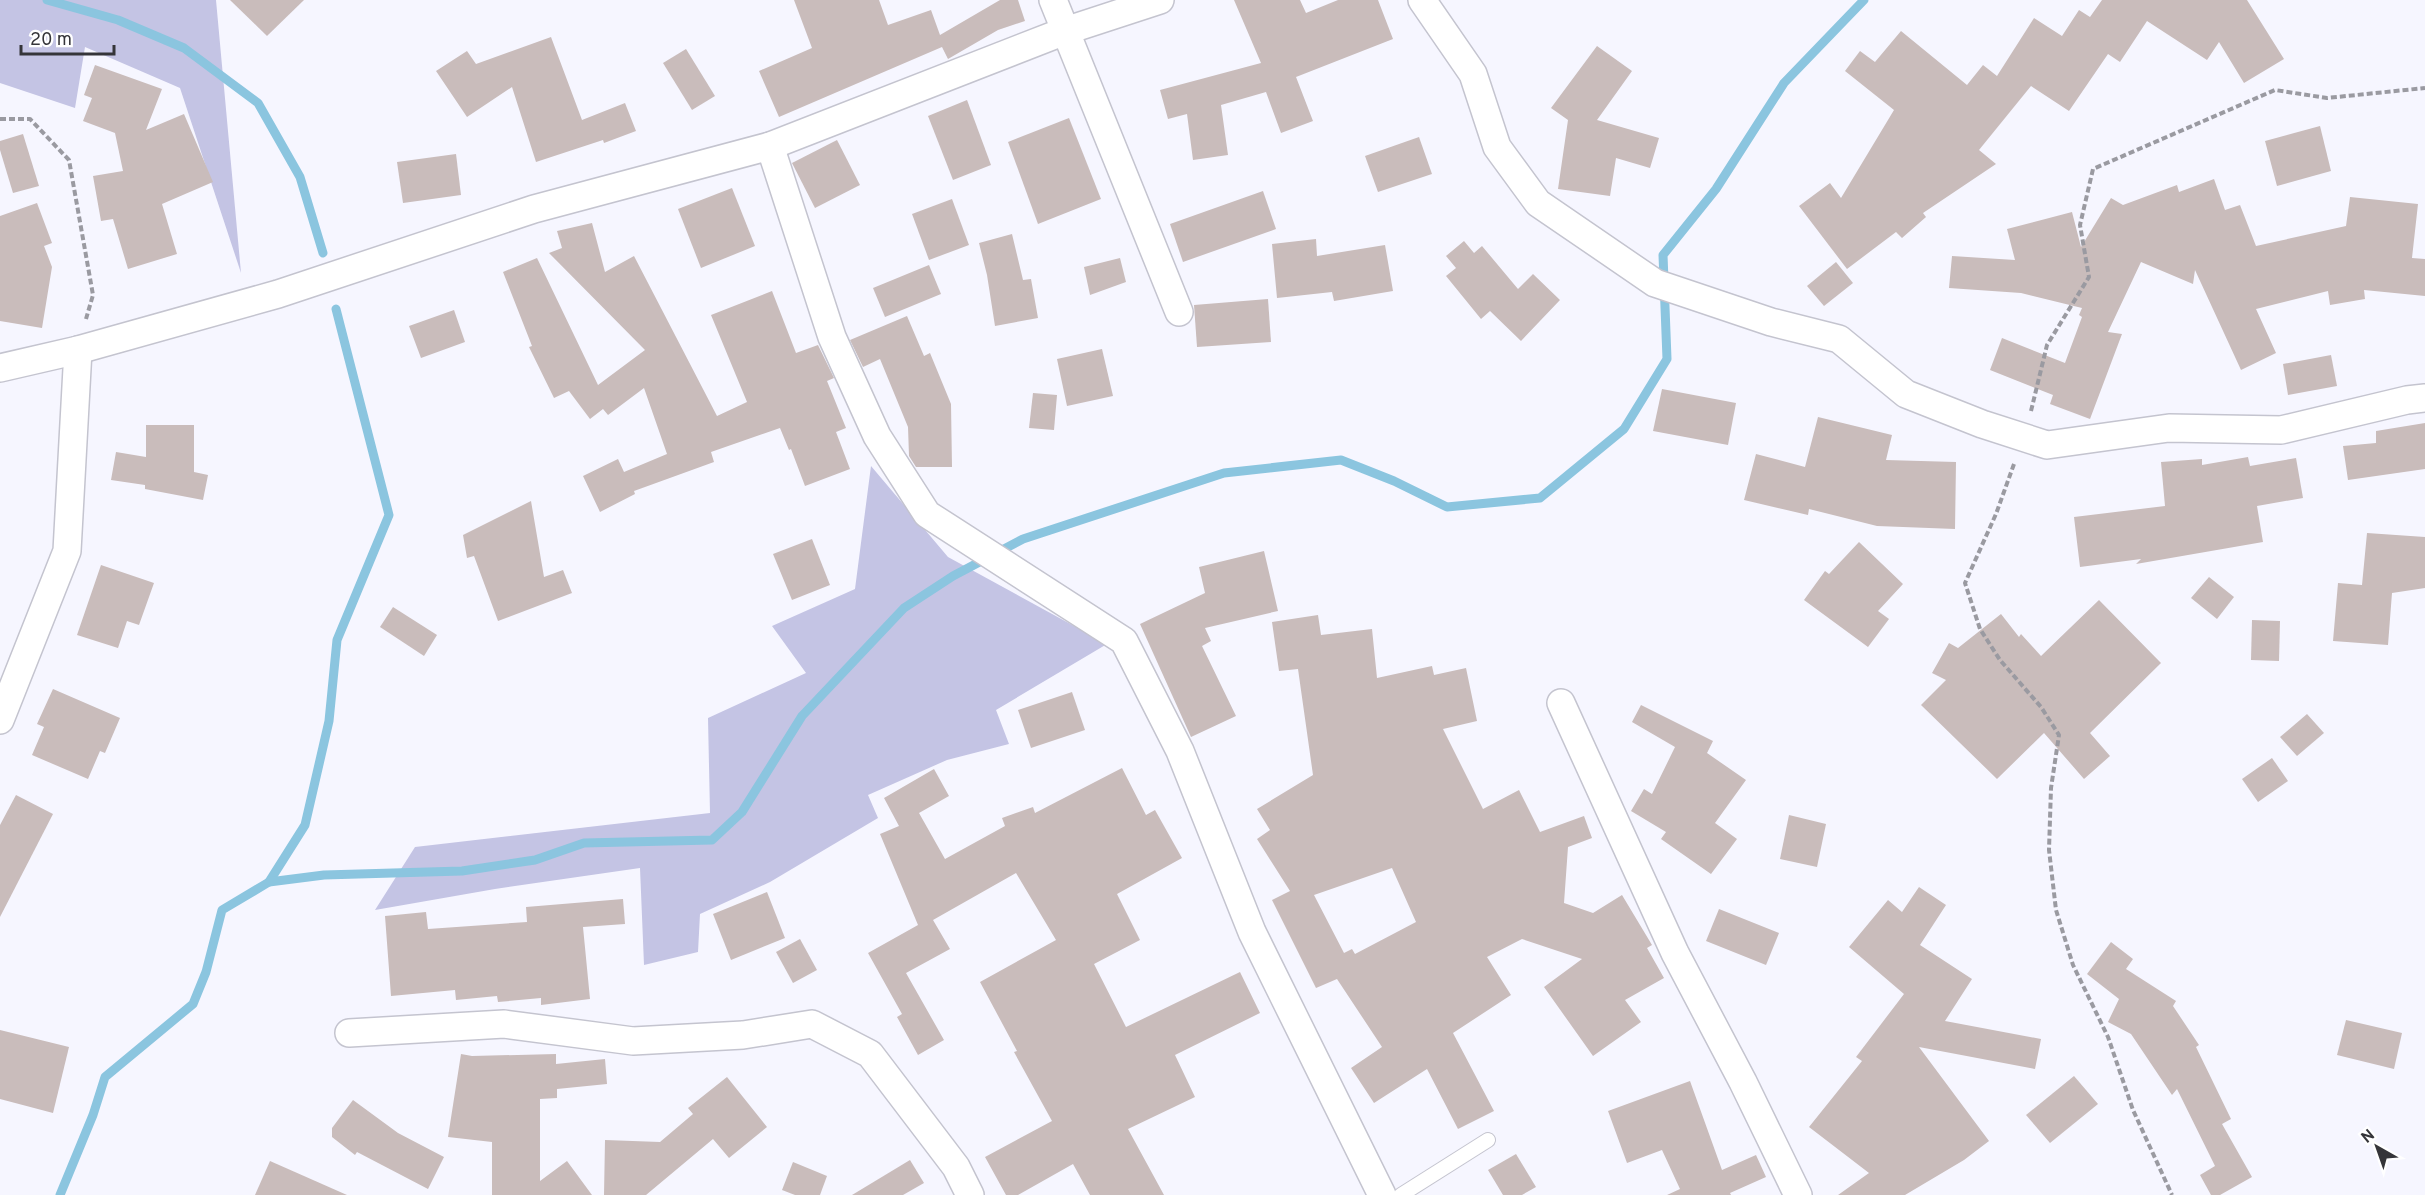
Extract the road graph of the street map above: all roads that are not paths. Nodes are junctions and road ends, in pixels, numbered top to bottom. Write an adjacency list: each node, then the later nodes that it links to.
1 (1053, 0): 4 (street)
2 (1160, 0): 4 (street)
3 (1422, 0): 9 (street)
4 (1065, 31): 5 (street); 6 (street)
5 (770, 146): 7 (street); 15 (street)
6 (1179, 312)
7 (78, 350): 8 (street); 11 (street)
8 (0, 368)
9 (2425, 398)
10 (1561, 703): 17 (street)
11 (0, 720)
12 (349, 1034): 14 (street)
13 (1488, 1140): 16 (lane)
14 (969, 1195)
15 (1382, 1195)
16 (1401, 1195)
17 (1798, 1195)

